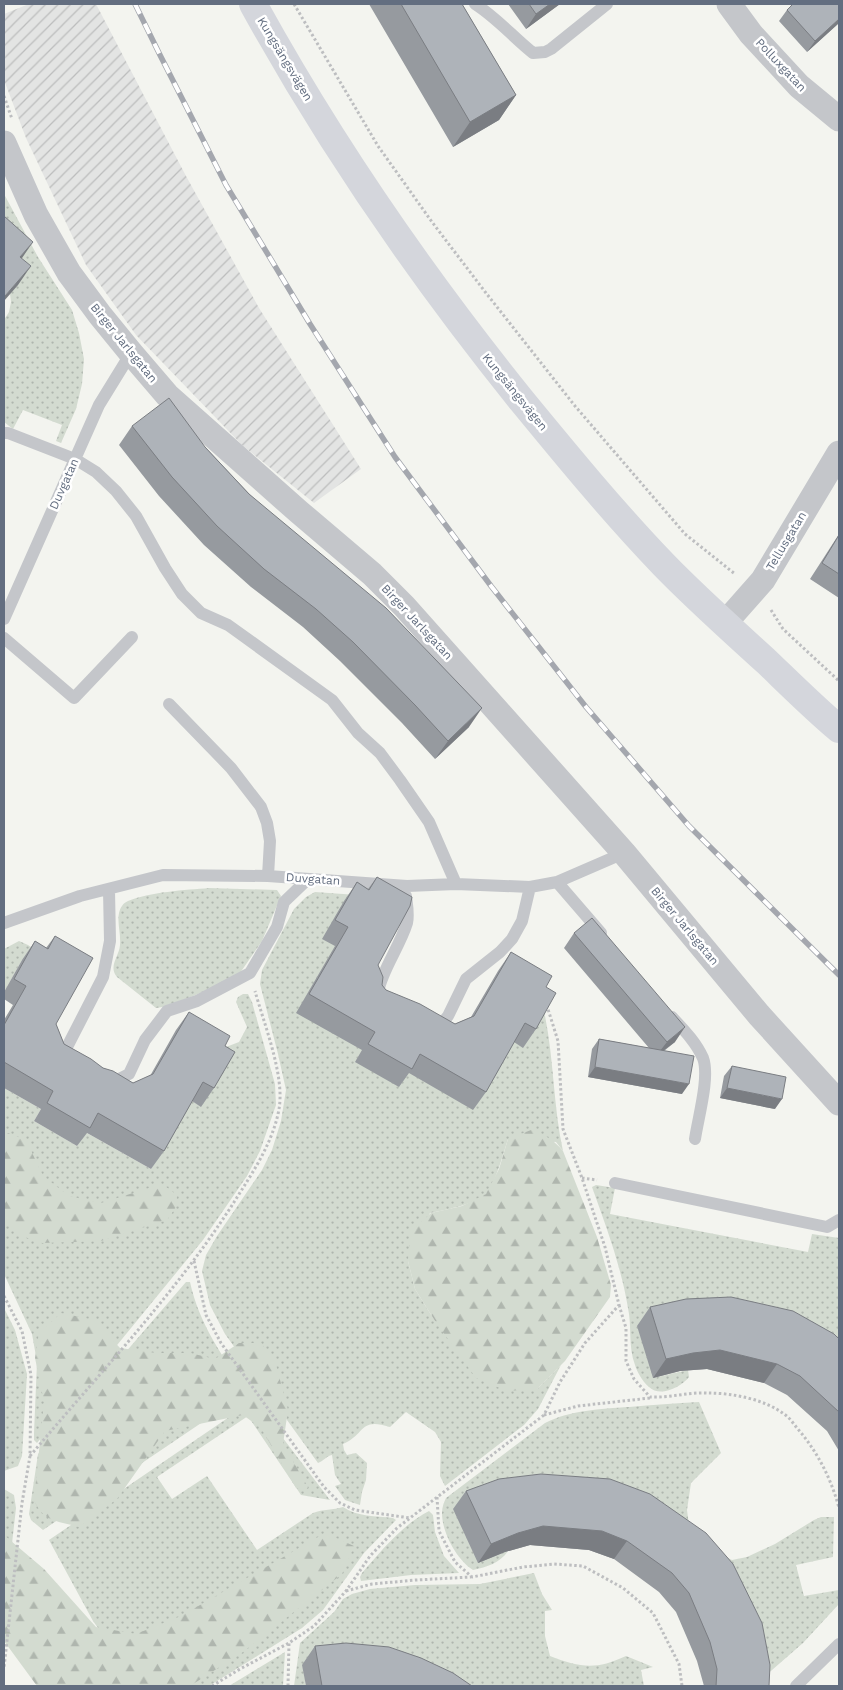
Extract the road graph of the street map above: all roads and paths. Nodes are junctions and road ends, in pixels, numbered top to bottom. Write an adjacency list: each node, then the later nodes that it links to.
1 (253, 4): 14 (street, Kungsängsvägen)
2 (294, 4): 12 (path)
3 (475, 4): 4 (lane)
4 (607, 4)
5 (729, 4): 6 (street, Polluxgatan)
6 (839, 119)
7 (4, 143): 8 (street, Birger Jarlsgatan)
8 (130, 353): 11 (lane, Duvgatan); 20 (street, Birger Jarlsgatan)
9 (4, 433): 11 (lane)
10 (839, 453): 12 (street, Tellusgatan)
11 (75, 459): 13 (lane, Duvgatan); 24 (lane)
12 (755, 590): 14 (street, Tellusgatan); 17 (path)
13 (4, 619)
14 (725, 623): 19 (street, Kungsängsvägen)
15 (132, 637): 16 (lane)
16 (4, 638)
17 (839, 681)
18 (169, 704): 21 (lane)
19 (839, 730)
20 (624, 853): 23 (lane, Duvgatan); 37 (street, Birger Jarlsgatan)
21 (268, 876): 22 (lane, Duvgatan); 27 (lane, Duvgatan)
22 (308, 879): 25 (lane, Duvgatan); 30 (lane)
23 (557, 882): 26 (lane, Duvgatan); 29 (lane)
24 (456, 884): 25 (lane, Duvgatan); 26 (lane, Duvgatan)
25 (407, 886): 32 (lane)
26 (530, 887): 34 (lane)
27 (109, 890): 28 (lane, Duvgatan); 35 (lane)
28 (4, 923)
29 (608, 942)
30 (250, 973): 36 (lane); 41 (path)
31 (545, 999): 43 (path)
32 (386, 1005)
33 (667, 1011): 38 (lane)
34 (422, 1021)
35 (82, 1070)
36 (95, 1080)
37 (839, 1103)
38 (694, 1139)
39 (615, 1183): 40 (lane)
40 (839, 1220)
41 (194, 1260): 46 (path); 49 (path)
42 (4, 1296): 46 (path)
43 (620, 1305): 44 (path); 45 (path)
44 (650, 1398): 45 (path); 48 (path)
45 (544, 1415): 47 (path)
46 (30, 1456): 54 (path)
47 (437, 1498): 49 (path); 50 (path)
48 (839, 1508)
49 (410, 1518): 51 (path)
50 (472, 1577): 51 (path); 57 (path)
51 (346, 1591): 52 (path)
52 (289, 1643): 55 (path); 56 (path)
53 (839, 1644): 58 (lane)
54 (4, 1668)
55 (212, 1686)
56 (288, 1686)
57 (682, 1686)
58 (796, 1686)

